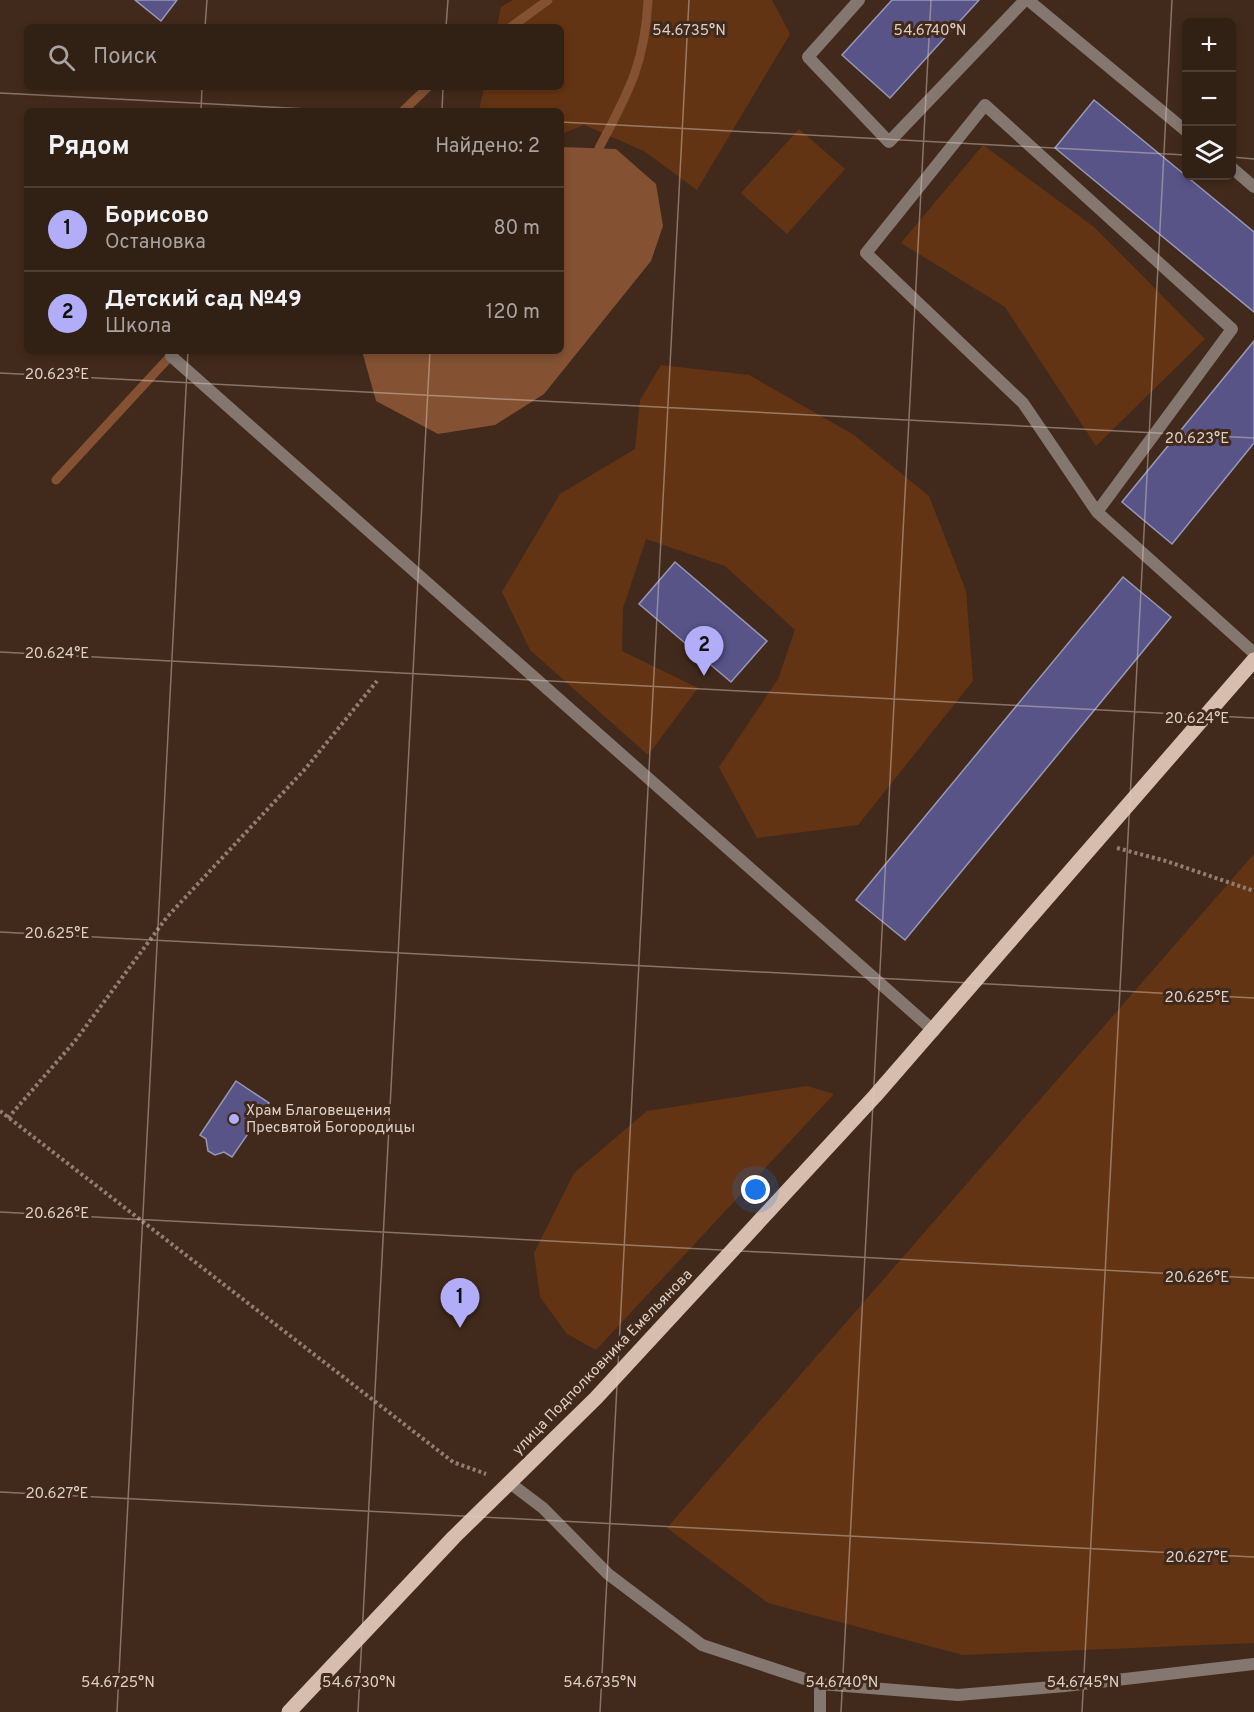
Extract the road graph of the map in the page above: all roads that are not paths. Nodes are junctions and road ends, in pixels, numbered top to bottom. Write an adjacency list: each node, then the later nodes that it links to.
1 (859, 0): 2 (street)
2 (1027, 0): 3 (street)
3 (1182, 128)
4 (1236, 171): 5 (street)
5 (1254, 187)
6 (171, 356): 10 (street)
7 (1097, 512): 7 (street); 8 (street)
8 (1254, 653)
9 (1254, 660): 10 (main road, улица Подполковника Емельянова)
10 (934, 1031): 11 (main road, улица Подполковника Емельянова)
11 (510, 1483): 13 (street); 14 (main road, улица Подполковника Емельянова)
12 (1254, 1664): 13 (street)
13 (820, 1684): 15 (street)
14 (289, 1712)
15 (820, 1712)

